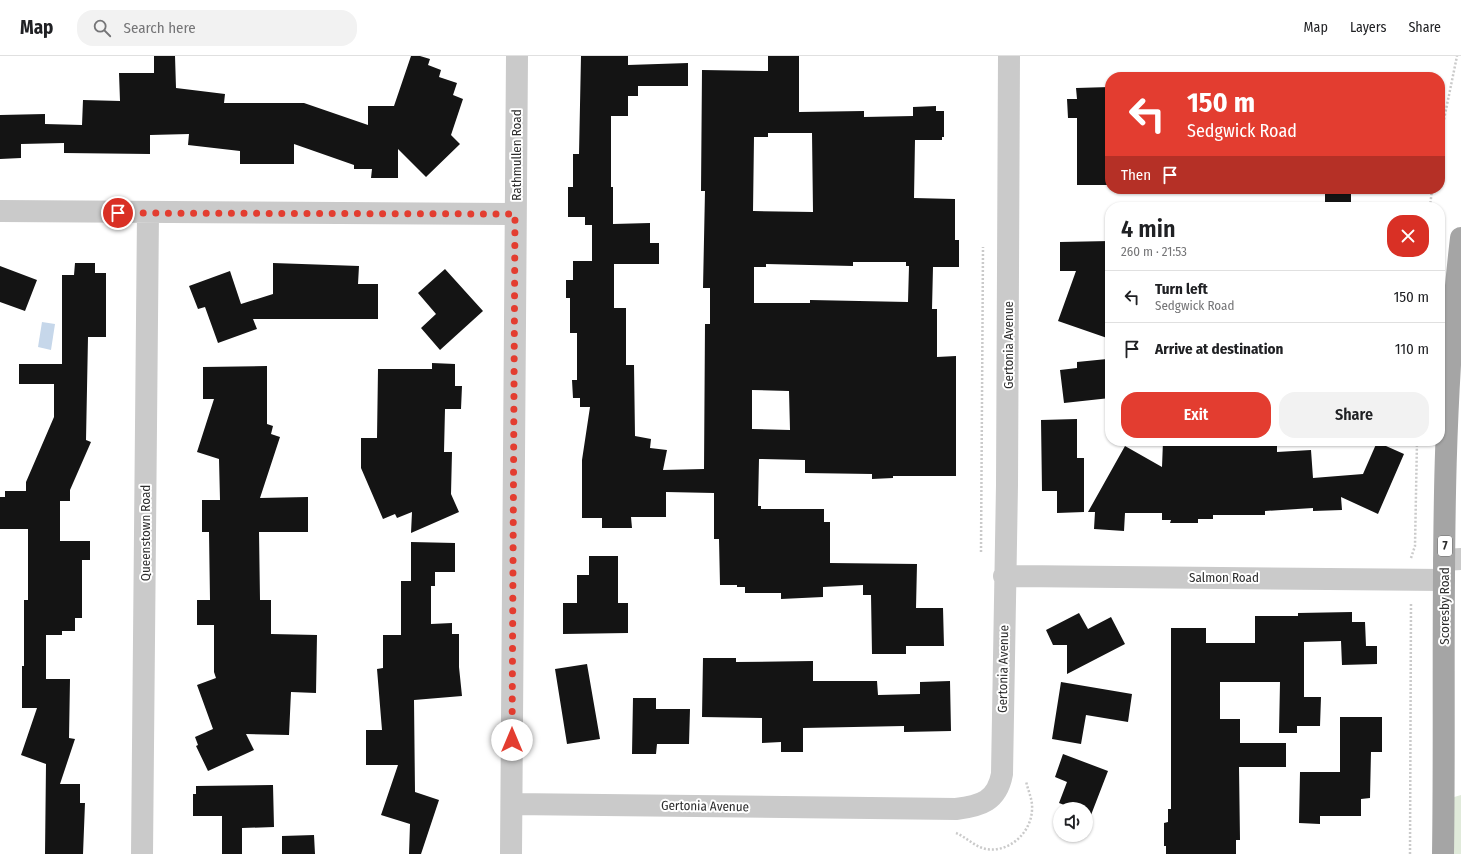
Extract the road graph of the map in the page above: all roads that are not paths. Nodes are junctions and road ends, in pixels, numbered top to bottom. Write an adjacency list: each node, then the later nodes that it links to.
1 (517, 56): 5 (street, Rathmullen Road)
2 (1009, 56): 8 (street, Gertonia Avenue)
3 (0, 211): 4 (street)
4 (148, 213): 5 (street); 10 (street, Queenstown Road)
5 (515, 214): 9 (street, Rathmullen Road)
6 (1461, 238): 7 (main road, Scoresby Road / 7)
7 (1450, 566): 8 (street, Salmon Road); 12 (main road, Scoresby Road / 7)
8 (1004, 576): 9 (street, Gertonia Avenue)
9 (512, 804): 11 (street, Rathmullen Road)
10 (142, 854)
11 (511, 854)
12 (1443, 854)

